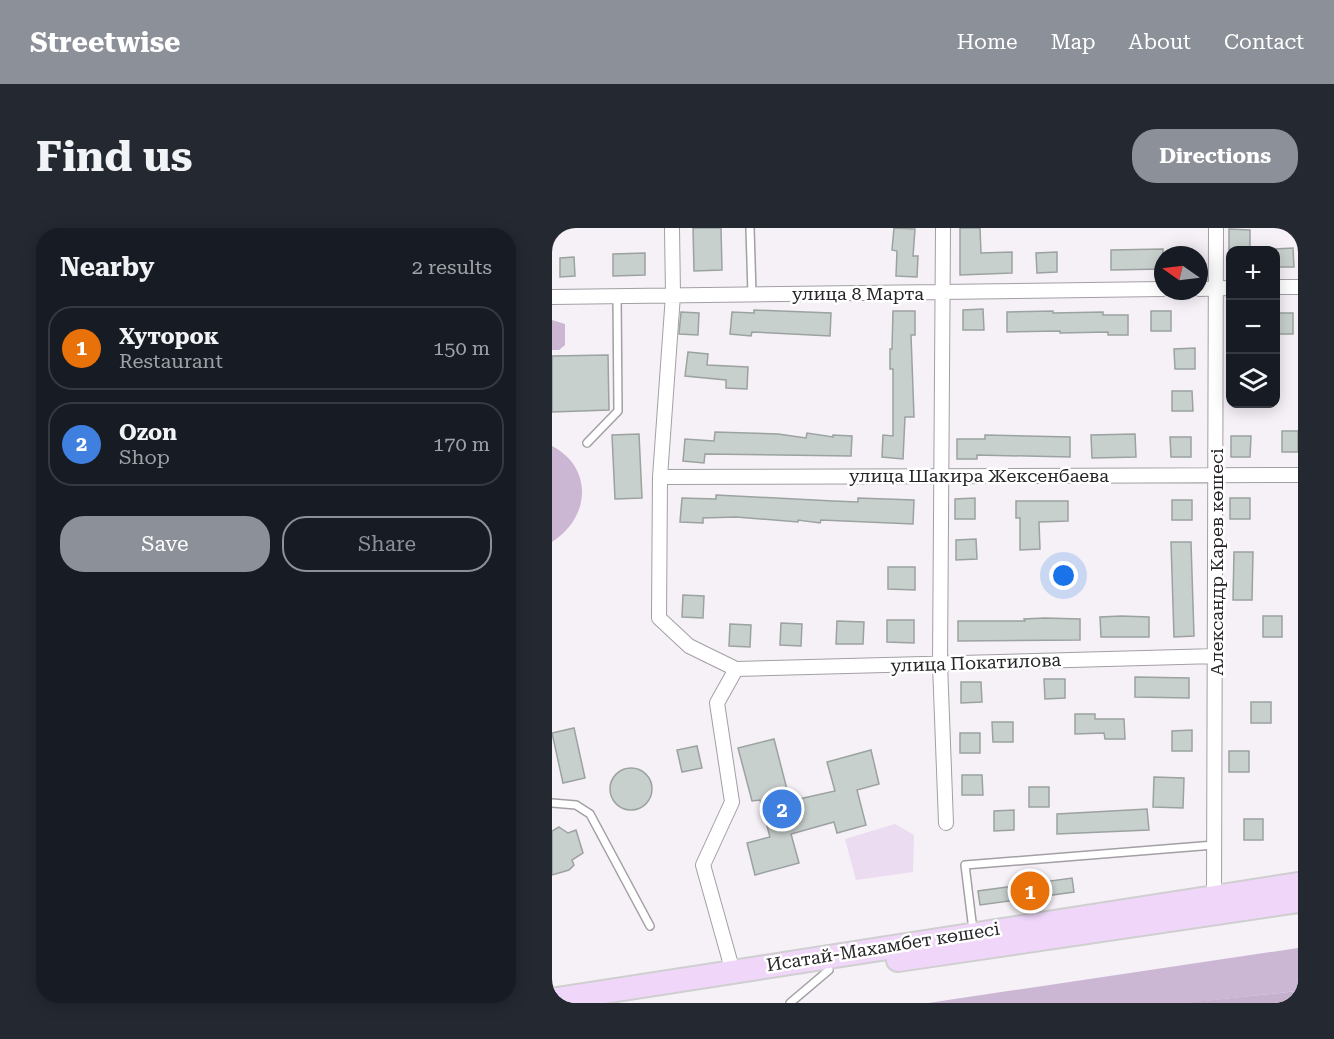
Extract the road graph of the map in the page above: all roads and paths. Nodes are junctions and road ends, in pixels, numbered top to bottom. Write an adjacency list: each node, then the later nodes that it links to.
1 (672, 228): 12 (street)
2 (750, 228): 13 (lane)
3 (942, 228): 11 (street)
4 (1216, 228): 8 (street, Александр Карев көшесі)
5 (1280, 287): 6 (street)
6 (1298, 287)
7 (1208, 288): 8 (street)
8 (1216, 288): 9 (street); 17 (street, Александр Карев көшесі)
9 (1226, 288)
10 (1154, 289): 11 (street, улица 8 Марта)
11 (943, 293): 13 (street, улица 8 Марта); 20 (street)
12 (673, 295): 13 (street, улица 8 Марта); 14 (street, улица 8 Марта); 19 (street)
13 (752, 295)
14 (617, 296): 15 (street, улица 8 Марта); 16 (lane)
15 (552, 297)
16 (587, 443)
17 (1217, 475): 18 (street, улица Шакира Жексенбаева); 20 (street, улица Шакира Жексенбаева); 21 (street, Александр Карев көшесі)
18 (1298, 475)
19 (660, 477): 20 (street, улица Шакира Жексенбаева); 23 (street)
20 (941, 477): 22 (street)
21 (1217, 656): 22 (street, улица Покатилова); 26 (street, Александр Карев көшесі)
22 (940, 664): 23 (street, улица Покатилова); 25 (street)
23 (736, 669): 33 (street)
24 (552, 804): 30 (lane)
25 (946, 824)
26 (1214, 845): 29 (street, Александр Карев көшесі); 31 (lane)
27 (1298, 884): 29 (main road)
28 (1298, 901): 29 (main road)
29 (1215, 905): 31 (main road, Исатай-Махамбет көшесі); 32 (main road)
30 (650, 926)
31 (974, 932): 33 (main road, Исатай-Махамбет көшесі)
32 (829, 970): 35 (main road); 36 (lane)
33 (733, 972): 34 (main road, Исатай-Махамбет көшесі)
34 (552, 1000)
35 (621, 1003)
36 (790, 1003)

